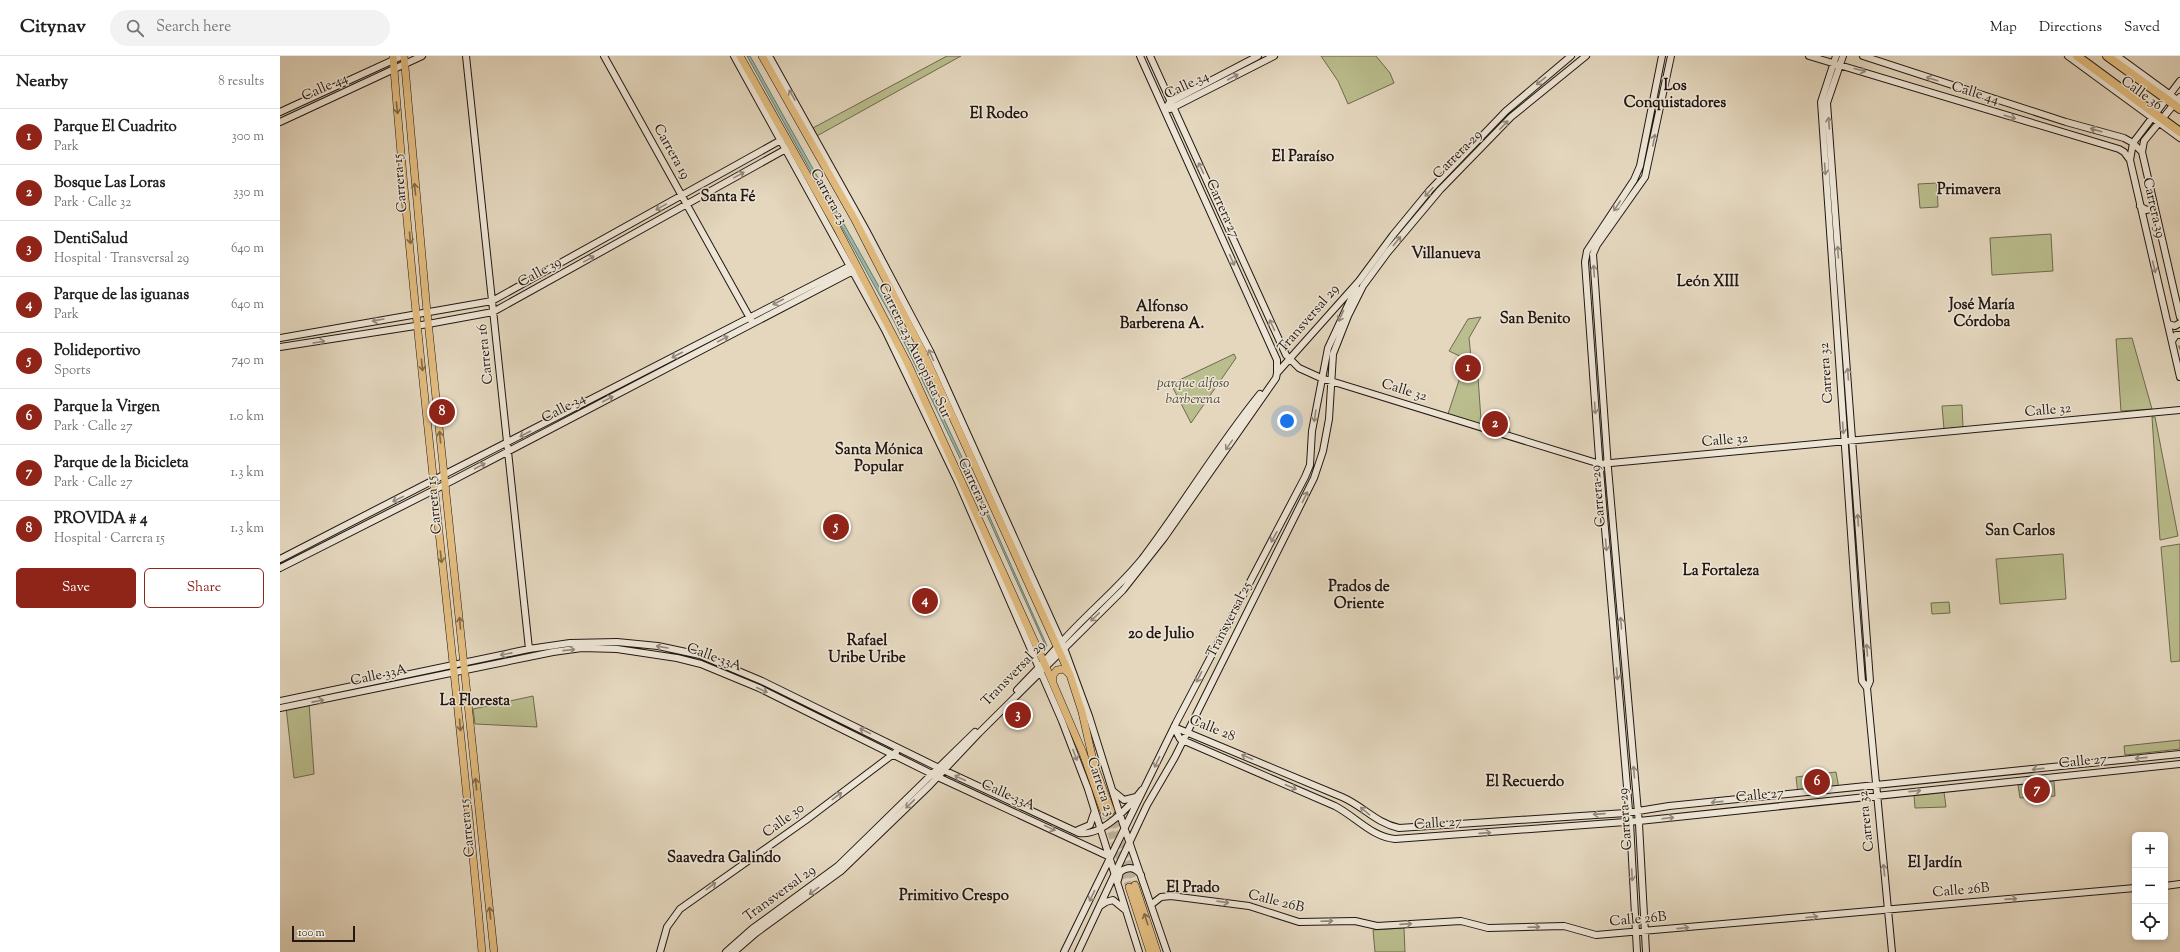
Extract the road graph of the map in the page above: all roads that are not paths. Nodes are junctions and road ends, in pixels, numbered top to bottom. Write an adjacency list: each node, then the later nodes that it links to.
1 (403, 56): 25 (street, Calle 44); 26 (main road, Carrera 15)
2 (422, 56): 26 (street, Calle 44)
3 (466, 56): 58 (street, Carrera 16)
4 (604, 56): 52 (street, Carrera 19)
5 (734, 56): 43 (street, Carrera 23)
6 (740, 56): 56 (main road, Carrera 23 Autopista Sur)
7 (762, 56): 90 (main road, Carrera 23 Autopista Sur)
8 (769, 56): 90 (street, Carrera 23, one-way to 8)
9 (1140, 56): 35 (street, Carrera 27)
10 (1150, 56): 32 (street, Carrera 27)
11 (1258, 56): 32 (street, Calle 34)
12 (1274, 56): 34 (street, Calle 34, one-way to 12)
13 (1571, 56): 57 (street, Carrera 29, one-way to 57)
14 (1586, 56): 57 (street, Carrera 29, one-way to 14)
15 (1662, 56): 48 (street, Carrera 29)
16 (1671, 56): 49 (street, Carrera 29, one-way to 16)
17 (1808, 56): 27 (street, Calle 44)
18 (1836, 56): 27 (street, Carrera 32)
19 (1843, 56): 27 (street, Carrera 32)
20 (1864, 56): 44 (street, Calle 44, one-way to 20)
21 (2068, 56): 37 (street, Calle 36)
22 (2077, 56): 37 (highway)
23 (2107, 56): 29 (highway)
24 (2117, 56): 29 (street, Calle 36)
25 (393, 58): 28 (main road, Carrera 15); 36 (street, Calle 44)
26 (405, 64): 28 (street, Calle 44); 59 (main road, Carrera 15, one-way to 26)
27 (1837, 64): 47 (street, Calle 44, one-way to 47); 78 (street, Carrera 32, one-way to 27); 79 (street, Carrera 32, one-way to 79)
28 (394, 70): 39 (street, Calle 44); 61 (main road, Carrera 15, one-way to 61)
29 (2138, 74): 31 (highway)
30 (2180, 81): 31 (street, Carrera 39)
31 (2168, 97): 33 (highway); 37 (street, Carrera 39)
32 (1170, 102): 34 (street, Carrera 27); 35 (street, Calle 34)
33 (2178, 102): 38 (street)
34 (1173, 108): 35 (street, Calle 34); 72 (street, Carrera 27, one-way to 34)
35 (1164, 110): 73 (street, Carrera 27, one-way to 73)
36 (280, 112)
37 (2154, 116): 38 (highway); 44 (street, Carrera 39)
38 (2162, 121): 40 (highway); 41 (street)
39 (280, 122)
40 (2174, 130): 41 (street); 42 (street, Calle 36)
41 (2151, 133): 46 (street)
42 (2180, 138)
43 (781, 140): 45 (street, Carrera 23); 52 (street, Calle 39)
44 (2133, 143): 46 (street); 47 (street, Carrera 39)
45 (786, 149): 53 (street, Calle 39, one-way to 45); 56 (street, Carrera 23)
46 (2142, 152): 54 (street, Carrera 39)
47 (2130, 160): 55 (street, Carrera 39)
48 (1640, 166): 49 (street); 50 (street, Carrera 29)
49 (1648, 168): 51 (street, Carrera 29)
50 (1634, 180): 51 (street); 82 (street, Carrera 29, one-way to 82)
51 (1641, 184): 83 (street, Carrera 29, one-way to 51)
52 (682, 196): 53 (street, Carrera 19); 58 (street, Calle 39, one-way to 58)
53 (686, 204): 60 (street, Calle 39, one-way to 53); 63 (street, Carrera 19)
54 (2154, 205): 55 (street); 62 (street, Carrera 39)
55 (2140, 206): 66 (street, Carrera 39, one-way to 66)
56 (854, 268): 63 (street, Calle 34); 94 (main road, Carrera 23 Autopista Sur)
57 (1361, 284): 72 (street, Transversal 29); 75 (street, Transversal 25, one-way to 75); 76 (street, Transversal 25)
58 (492, 301): 59 (street, Calle 39); 60 (street, Carrera 16)
59 (427, 312): 61 (street, Calle 39); 65 (main road, Carrera 15)
60 (494, 312): 65 (street, Calle 39); 80 (street, Carrera 16)
61 (417, 314): 67 (main road, Carrera 15); 69 (street, Calle 39, one-way to 69)
62 (2180, 317)
63 (751, 320): 80 (street, Calle 34, one-way to 80); 81 (street, Calle 34, one-way to 63)
64 (2180, 323): 66 (street)
65 (428, 324): 67 (street, Calle 39); 84 (main road, Carrera 15, one-way to 65)
66 (2168, 324): 70 (street, Carrera 39)
67 (418, 326): 71 (street, Calle 39, one-way to 67); 85 (main road, Carrera 15, one-way to 85)
68 (2180, 335): 70 (street)
69 (280, 338)
70 (2172, 343): 74 (street, Carrera 39)
71 (280, 347)
72 (1289, 360): 73 (street, Transversal 29); 75 (street, Calle 32)
73 (1277, 373): 90 (street, Transversal 29, one-way to 90)
74 (2180, 377)
75 (1321, 378): 76 (street, Calle 32); 103 (street, Transversal 25, one-way to 103)
76 (1332, 381): 82 (street, Calle 32); 104 (street, Transversal 25, one-way to 76)
77 (2180, 410): 78 (street, Calle 32)
78 (1852, 441): 79 (street, Calle 32); 100 (street, Carrera 32, one-way to 78)
79 (1844, 442): 83 (street, Calle 32); 100 (street, Carrera 32)
80 (508, 443): 81 (street, Carrera 16); 84 (street, Calle 34)
81 (509, 451): 86 (street, Calle 34, one-way to 81); 91 (street, Carrera 16)
82 (1600, 464): 83 (street, Calle 32); 119 (street, Carrera 29, one-way to 119)
83 (1608, 464): 118 (street, Carrera 29, one-way to 83)
84 (445, 476): 85 (street, Calle 34); 86 (main road, Carrera 15)
85 (433, 482): 87 (main road, Carrera 15); 88 (street, Calle 34, one-way to 88)
86 (446, 485): 87 (street, Calle 34); 93 (main road, Carrera 15, one-way to 86)
87 (434, 491): 89 (street, Calle 34); 92 (main road, Carrera 15, one-way to 92)
88 (280, 559)
89 (280, 568)
90 (1060, 647): 94 (street, Transversal 29); 97 (main road, Carrera 23); 113 (street, Carrera 23)
91 (529, 649): 93 (street, Calle 33A, one-way to 93); 96 (street, Calle 33A, one-way to 91)
92 (453, 664): 93 (street, Calle 33A); 95 (main road, Carrera 15); 101 (street, Calle 33A)
93 (464, 666): 95 (street, Calle 33A); 98 (street, Calle 33A, one-way to 98); 146 (main road, Carrera 15, one-way to 93)
94 (1043, 667): 99 (main road, Carrera 23); 110 (street, Transversal 29); 117 (street, Carrera 23, one-way to 117)
95 (454, 672): 102 (street, Calle 33A, one-way to 95); 145 (main road, Carrera 15, one-way to 145)
96 (741, 672): 98 (street); 106 (street, Calle 33A, one-way to 96)
97 (1070, 675): 99 (main road); 99 (main road, Carrera 23)
98 (738, 679): 107 (street, Calle 33A, one-way to 107)
99 (1053, 682)
100 (1867, 688): 112 (street, Carrera 32)
101 (280, 701)
102 (280, 708)
103 (1174, 727): 104 (street, Calle 28); 105 (street, Calle 28); 114 (street, Transversal 25, one-way to 114)
104 (1187, 732): 105 (street, Transversal 25); 126 (street, Calle 28, one-way to 104)
105 (1183, 740): 129 (street, Calle 28, one-way to 129); 130 (street, Transversal 25)
106 (900, 749): 107 (street, Calle 30); 110 (street, Calle 33A)
107 (893, 754): 111 (street, Calle 33A); 147 (street, Calle 30, one-way to 107)
108 (2180, 754): 112 (street, Calle 27, one-way to 112)
109 (2180, 764): 116 (street, Calle 27, one-way to 109)
110 (941, 769): 111 (street, Transversal 29); 127 (street, Calle 33A, one-way to 110)
111 (935, 776): 131 (street, Calle 33A, one-way to 131); 144 (street, Transversal 29, one-way to 144)
112 (1876, 786): 116 (street, Carrera 32); 118 (street, Calle 27, one-way to 118)
113 (1111, 788): 115 (street); 120 (street, Carrera 23)
114 (1142, 790): 115 (street, Transversal 25); 124 (street, Transversal 25)
115 (1137, 796): 120 (street, Transversal 25)
116 (1877, 796): 121 (street, Calle 27, one-way to 116); 140 (street, Carrera 32, one-way to 116)
117 (1093, 806): 125 (street, Carrera 23); 127 (street)
118 (1638, 811): 119 (street, Calle 27); 121 (street, Carrera 29)
119 (1629, 812): 122 (street, Carrera 29); 123 (street, Calle 27, one-way to 123)
120 (1120, 815): 124 (street, Carrera 23); 125 (street, Transversal 25)
121 (1639, 821): 122 (street, Calle 27); 142 (street, Carrera 29)
122 (1630, 822): 128 (street, Calle 27, one-way to 122); 143 (street, Carrera 29, one-way to 143)
123 (1451, 825): 126 (street, Calle 27); 128 (street)
124 (1124, 826): 130 (street, Carrera 23); 131 (street, Transversal 25)
125 (1099, 828): 127 (street, Calle 33A); 131 (street, Carrera 23)
126 (1399, 828)
127 (1071, 829)
128 (1451, 835): 129 (street, Calle 27)
129 (1390, 839)
130 (1130, 842): 132 (street, Transversal 25); 133 (street, Carrera 23)
131 (1109, 858): 132 (street, Carrera 23); 150 (street, Transversal 25, one-way to 150)
132 (1114, 875): 137 (street, Carrera 23); 139 (street, Transversal 25)
133 (1143, 880): 137 (street); 138 (street, Carrera 23)
134 (2180, 884): 135 (street)
135 (2168, 886)
136 (2132, 888): 140 (street, Calle 26B, one-way to 136)
137 (1119, 889): 141 (street, Carrera 23)
138 (1152, 904): 143 (street, Calle 26B, one-way to 143); 155 (street, Carrera 23)
139 (1097, 908): 141 (street); 151 (street, Transversal 25)
140 (1888, 909): 142 (street, Calle 26B, one-way to 140); 158 (street, Carrera 32)
141 (1127, 912): 152 (street, Carrera 23)
142 (1644, 932): 143 (street, Calle 26B); 157 (street, Carrera 29)
143 (1635, 933): 156 (street, Carrera 29)
144 (746, 938): 148 (street, Transversal 29); 149 (street, Transversal 29)
145 (482, 952)
146 (494, 952)
147 (660, 952)
148 (726, 952)
149 (734, 952)
150 (1064, 952)
151 (1078, 952)
152 (1139, 952)
153 (1150, 952): 154 (main road, one-way to 153)
154 (1157, 952)
155 (1167, 952)
156 (1637, 952)
157 (1646, 952)
158 (1892, 952)

